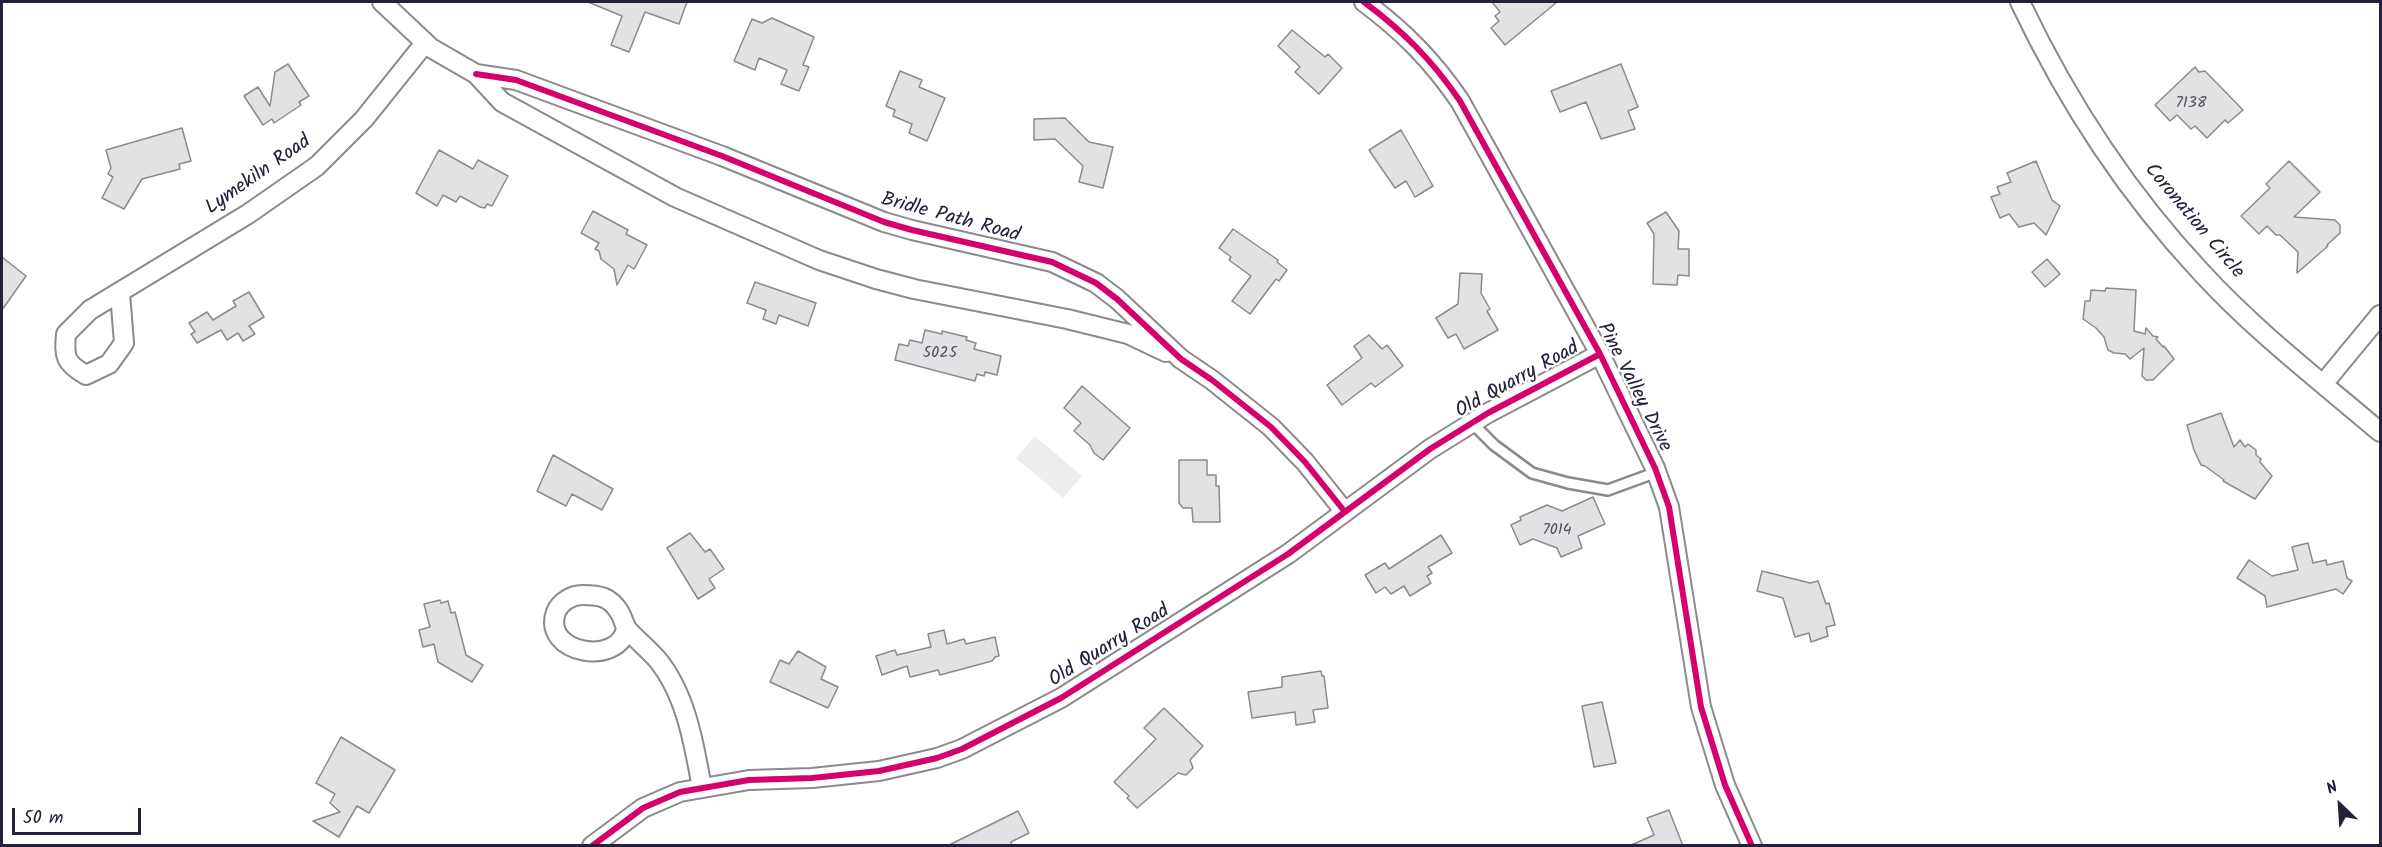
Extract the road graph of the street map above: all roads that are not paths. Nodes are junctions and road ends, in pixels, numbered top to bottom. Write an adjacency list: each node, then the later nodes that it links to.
1 (382, 2): 4 (street, Bridle Path Road)
2 (1364, 2): 8 (street, Pine Valley Drive)
3 (2020, 2): 10 (street, Coronation Circle)
4 (425, 43): 5 (street, Bridle Path Road); 6 (street, Lymekiln Road)
5 (476, 74): 9 (street, Bridle Path Road); 9 (street, Bridle Path Road)
6 (120, 293)
7 (2380, 315): 10 (street)
8 (1600, 354): 11 (street, Old Quarry Road); 13 (street, Pine Valley Drive)
9 (1181, 359): 14 (street, Bridle Path Road)
10 (2323, 384): 12 (street, Coronation Circle)
11 (1472, 423): 13 (lane); 14 (street, Old Quarry Road)
12 (2380, 432)
13 (1657, 472): 18 (street, Pine Valley Drive)
14 (1345, 512): 16 (street, Old Quarry Road)
15 (626, 627): 16 (street)
16 (702, 788): 17 (street, Old Quarry Road)
17 (592, 846)
18 (1752, 846)

